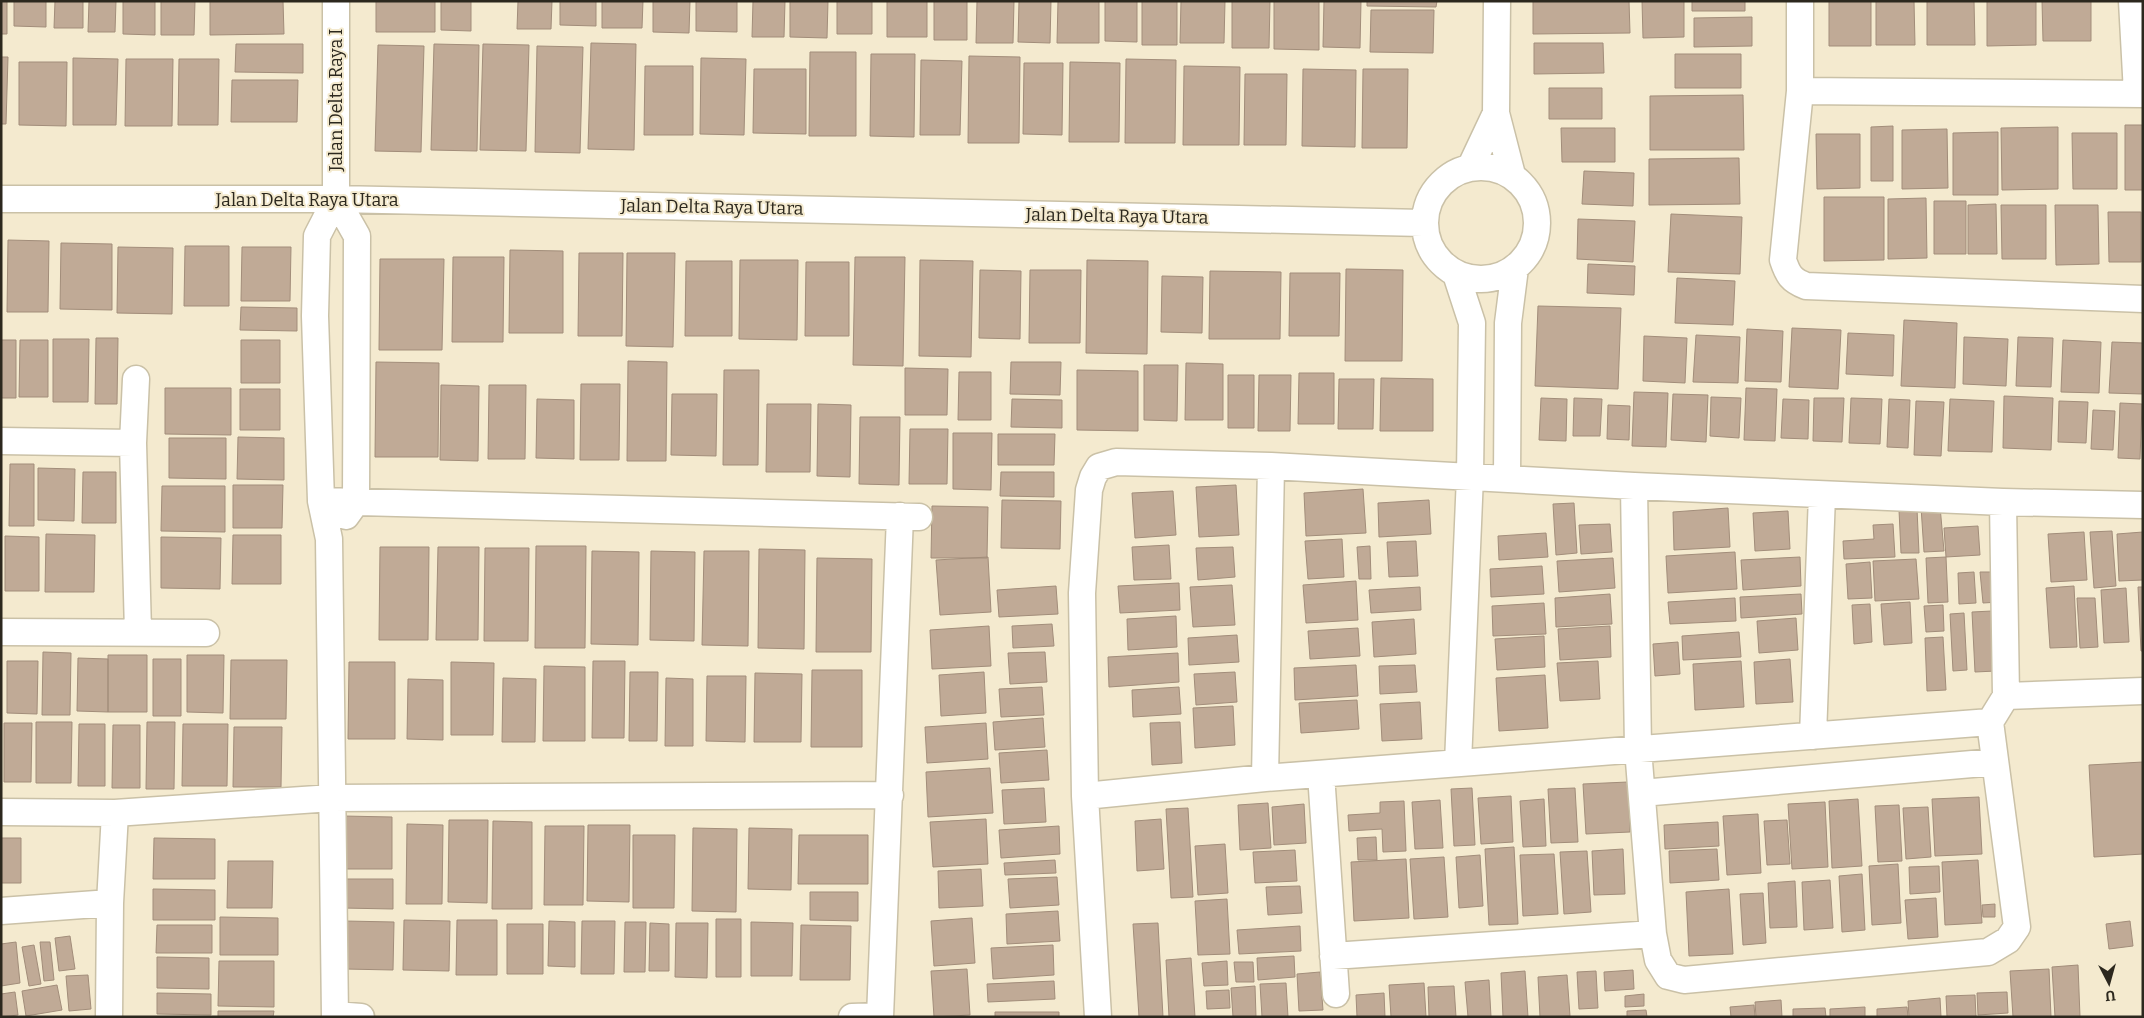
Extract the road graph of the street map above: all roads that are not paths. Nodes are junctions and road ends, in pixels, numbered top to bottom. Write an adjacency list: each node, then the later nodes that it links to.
1 (336, 1): 11 (street, Jalan Delta Raya I)
2 (1497, 1): 7 (street)
3 (1800, 1): 5 (street)
4 (2132, 1): 6 (street)
5 (1800, 91): 6 (street); 15 (street)
6 (2140, 94)
7 (1496, 113): 8 (street); 9 (street)
8 (1470, 166): 9 (street); 12 (street)
9 (1512, 175): 13 (street)
10 (1, 199): 11 (street, Jalan Delta Raya Utara)
11 (336, 199): 12 (street, Jalan Delta Raya Utara); 24 (street); 25 (street)
12 (1423, 223): 14 (street)
13 (1515, 268): 14 (street); 21 (street)
14 (1456, 274): 20 (street)
15 (2143, 299)
16 (136, 379): 18 (street)
17 (1, 441): 18 (street)
18 (133, 443): 30 (street)
19 (1271, 466): 20 (street); 40 (street); 43 (street)
20 (1470, 476): 21 (street); 38 (street)
21 (1507, 478): 22 (street)
22 (1634, 486): 23 (street); 36 (street)
23 (1822, 494): 26 (street); 35 (street)
24 (321, 501): 25 (street); 28 (street)
25 (356, 502): 28 (street); 42 (street)
26 (2003, 502): 27 (street); 33 (street)
27 (2143, 505)
28 (329, 539): 44 (street)
29 (1, 632): 30 (street)
30 (138, 632): 31 (street)
31 (206, 634)
32 (2143, 691): 33 (street)
33 (2006, 696): 34 (street)
34 (1990, 722): 35 (street); 37 (street)
35 (1812, 736): 36 (street)
36 (1638, 749): 38 (street); 41 (street)
37 (1996, 762): 41 (street); 49 (street)
38 (1458, 763): 39 (street)
39 (1321, 774): 40 (street); 50 (street)
40 (1265, 778): 43 (street)
41 (1642, 793): 49 (street)
42 (890, 795): 44 (street); 53 (street)
43 (1085, 796): 57 (street)
44 (332, 798): 46 (street); 52 (street)
45 (1, 812): 46 (street)
46 (115, 813): 47 (street)
47 (110, 903): 48 (street); 54 (street)
48 (1, 911)
49 (1653, 934): 50 (street)
50 (1333, 956): 51 (street)
51 (1336, 994)
52 (334, 1016): 55 (street)
53 (880, 1016): 56 (street)
54 (110, 1017)
55 (361, 1017)
56 (852, 1017)
57 (1098, 1017)

